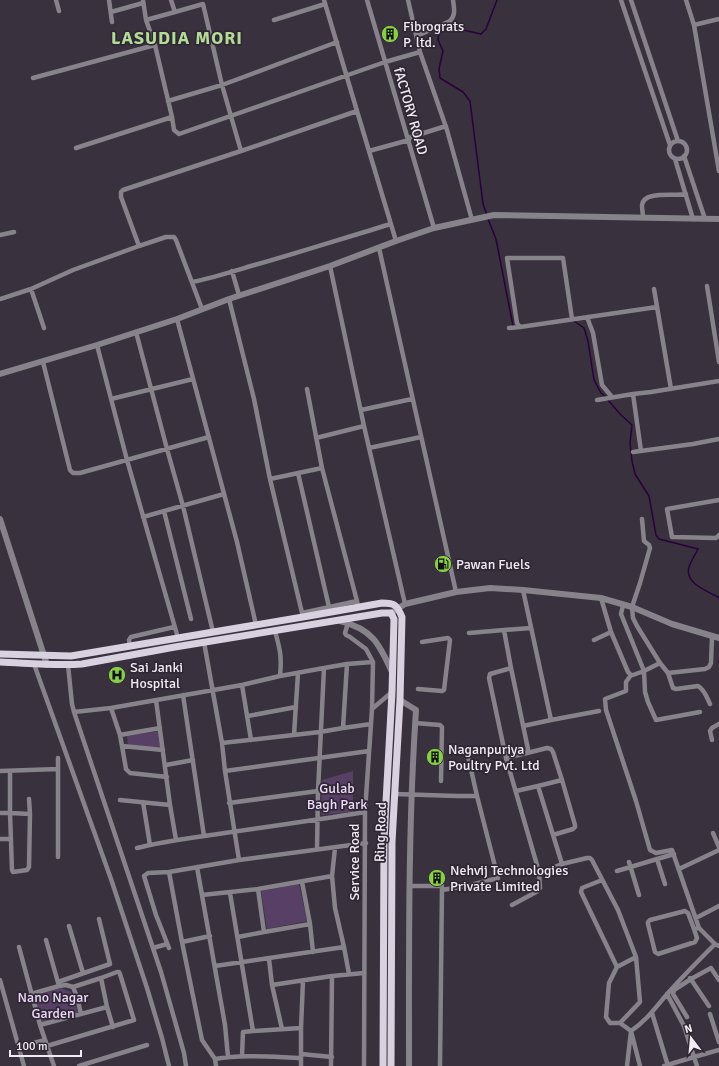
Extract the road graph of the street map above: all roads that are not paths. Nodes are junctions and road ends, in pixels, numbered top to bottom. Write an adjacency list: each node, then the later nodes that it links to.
1 (56, 0): 13 (street)
2 (109, 0): 14 (street)
3 (171, 0): 15 (street)
4 (367, 0): 25 (street, fACTORY ROAD)
5 (408, 0): 21 (street)
6 (453, 0): 21 (street)
7 (622, 0): 37 (street)
8 (631, 0): 36 (street)
9 (686, 0): 20 (street)
10 (143, 2): 14 (street); 17 (street)
11 (203, 2): 15 (street); 28 (street)
12 (325, 2): 18 (street); 22 (street)
13 (58, 10)
14 (112, 12): 19 (street)
15 (175, 12): 17 (street)
16 (719, 19): 20 (street)
17 (146, 20): 23 (street)
18 (274, 20)
19 (112, 22)
20 (694, 25): 35 (street)
21 (417, 36): 24 (street)
22 (337, 42): 26 (street); 28 (street)
23 (155, 45): 27 (street); 29 (street)
24 (420, 52): 25 (street); 33 (street)
25 (385, 62): 26 (street); 34 (street, fACTORY ROAD)
26 (346, 76): 30 (street); 31 (street)
27 (33, 78)
28 (222, 85): 29 (street); 31 (street)
29 (168, 101): 32 (street)
30 (357, 111): 39 (street); 40 (street)
31 (232, 116): 32 (street); 39 (street)
32 (172, 117): 38 (street)
33 (446, 126): 34 (street); 49 (street)
34 (408, 139): 40 (street); 52 (street, fACTORY ROAD)
35 (717, 139): 43 (street)
36 (678, 141): 37 (street); 41 (street)
37 (670, 145): 42 (street)
38 (76, 148)
39 (241, 151): 56 (street)
40 (369, 152): 50 (street)
41 (684, 156): 42 (street); 47 (street)
42 (675, 159): 44 (street)
43 (719, 171)
44 (686, 194): 45 (street); 46 (street)
45 (643, 218): 46 (street); 49 (street)
46 (693, 219): 47 (street)
47 (705, 219): 48 (street)
48 (717, 219): 51 (street)
49 (472, 220): 52 (street)
50 (391, 224): 55 (street); 59 (street)
51 (719, 225)
52 (434, 228): 55 (street)
53 (14, 232): 54 (street)
54 (0, 235)
55 (396, 241): 57 (street)
56 (139, 246): 60 (street); 62 (street)
57 (378, 248): 58 (street); 86 (street)
58 (330, 266): 64 (street); 88 (street)
59 (232, 272): 60 (street); 64 (street)
60 (192, 282): 68 (street)
61 (707, 286): 76 (street)
62 (31, 289): 65 (street); 72 (street)
63 (654, 289): 67 (street)
64 (239, 295): 66 (street)
65 (0, 299)
66 (229, 299): 68 (street); 101 (street)
67 (657, 307): 69 (street); 82 (street)
68 (202, 308): 70 (street)
69 (587, 317): 71 (street); 84 (street)
70 (177, 319): 73 (street); 78 (street)
71 (572, 319): 71 (street)
72 (44, 328)
73 (136, 332): 74 (street); 80 (street)
74 (97, 345): 75 (street); 85 (street)
75 (43, 362): 77 (street); 98 (street)
76 (719, 362)
77 (0, 374)
78 (193, 379): 80 (street); 90 (street)
79 (719, 381): 82 (street)
80 (151, 389): 85 (street); 95 (street)
81 (307, 389): 92 (street)
82 (671, 389): 83 (street)
83 (634, 394): 84 (street); 96 (street)
84 (608, 398): 87 (street)
85 (111, 399): 98 (street)
86 (412, 399): 88 (street); 91 (street)
87 (597, 400)
88 (361, 410): 89 (street)
89 (364, 426): 92 (street); 94 (street)
90 (209, 437): 95 (street); 102 (street)
91 (421, 437): 94 (street); 111 (street)
92 (316, 438): 99 (street)
93 (719, 439): 96 (street)
94 (369, 448): 115 (street)
95 (167, 449): 98 (street); 104 (street)
96 (641, 451): 97 (street)
97 (633, 452)
98 (127, 460): 106 (street)
99 (322, 468): 100 (street); 113 (street)
100 (298, 473): 101 (street); 116 (street)
101 (270, 479): 119 (street)
102 (224, 494): 104 (street); 123 (street)
103 (719, 500): 109 (street)
104 (183, 506): 105 (street); 128 (street)
105 (164, 511): 106 (street); 120 (street)
106 (143, 517): 124 (street)
107 (0, 519): 138 (street)
108 (642, 519): 117 (street)
109 (719, 534)
110 (523, 590): 111 (street); 112 (street); 125 (street)
111 (456, 592): 115 (street)
112 (600, 598): 114 (street); 129 (street)
113 (357, 604): 115 (main road); 116 (street); 119 (main road)
114 (623, 605): 117 (street); 148 (street)
115 (402, 606): 118 (street); 160 (main road, Ring Road)
116 (329, 607): 119 (street)
117 (632, 607): 131 (street); 141 (street)
118 (391, 613): 121 (main road); 150 (main road, Ring Road)
119 (303, 615): 123 (main road)
120 (191, 619)
121 (340, 621): 122 (street); 127 (main road)
122 (348, 623): 140 (street); 150 (street)
123 (256, 625): 128 (main road)
124 (174, 627): 132 (street); 136 (street)
125 (531, 628): 126 (street); 169 (street)
126 (504, 630): 130 (street); 147 (street)
127 (275, 631): 134 (main road); 153 (street)
128 (213, 632): 132 (main road)
129 (611, 632): 133 (street); 152 (street)
130 (469, 633)
131 (715, 637): 151 (street)
132 (178, 638): 136 (main road)
133 (594, 640)
134 (204, 642): 145 (main road); 156 (street)
135 (422, 642): 155 (street)
136 (130, 647): 138 (main road)
137 (0, 654): 138 (main road)
138 (44, 656): 144 (street)
139 (0, 662): 142 (main road)
140 (373, 662): 143 (street); 164 (street, Service Road)
141 (660, 663): 148 (street); 151 (street)
142 (34, 664): 144 (main road); 314 (street)
143 (347, 664): 146 (street); 175 (street)
144 (47, 665): 145 (main road)
145 (68, 665): 166 (street)
146 (324, 668): 149 (street); 176 (street)
147 (511, 668): 173 (street); 189 (street)
148 (644, 671): 152 (street); 167 (street)
149 (298, 673): 153 (street); 162 (street)
150 (392, 673): 157 (main road, Ring Road)
151 (668, 673): 161 (street)
152 (631, 675): 228 (street)
153 (280, 676): 154 (street)
154 (242, 685): 156 (street); 168 (street)
155 (418, 689)
156 (213, 690): 158 (street); 181 (street)
157 (392, 692): 164 (street); 320 (main road, Ring Road)
158 (183, 695): 159 (street); 190 (street)
159 (156, 700): 163 (street); 174 (street)
160 (400, 700): 170 (street); 202 (main road, Ring Road)
161 (710, 704)
162 (296, 707): 168 (street); 178 (street)
163 (111, 708): 166 (street); 177 (street)
164 (372, 709): 171 (street, Service Road)
165 (599, 711): 169 (street)
166 (74, 712): 264 (street)
167 (700, 712)
168 (248, 716): 179 (street)
169 (551, 720): 173 (street)
170 (415, 723): 198 (street); 203 (street)
171 (371, 724): 175 (street); 185 (street, Service Road)
172 (719, 724): 180 (street)
173 (523, 726): 186 (street)
174 (160, 728): 177 (street); 184 (street)
175 (343, 728): 176 (street)
176 (320, 732): 178 (street); 188 (street)
177 (120, 735): 182 (street)
178 (294, 735): 179 (street)
179 (251, 740): 181 (street)
180 (712, 740)
181 (222, 744): 195 (street)
182 (122, 746): 184 (street); 196 (street)
183 (468, 748): 204 (street)
184 (163, 750): 191 (street)
185 (369, 751): 188 (street); 210 (street, Service Road)
186 (527, 753): 189 (street); 197 (street)
187 (58, 758): 192 (street)
188 (319, 758): 195 (street); 200 (street)
189 (506, 758): 201 (street)
190 (193, 760): 191 (street); 218 (street)
191 (166, 765): 196 (street)
192 (58, 769): 194 (street); 229 (street)
193 (0, 771): 194 (street)
194 (10, 771): 212 (street)
195 (225, 771): 208 (street)
196 (167, 777): 209 (street)
197 (562, 780): 199 (street); 217 (street)
198 (441, 781)
199 (538, 786): 201 (street); 217 (street)
200 (318, 791): 208 (street); 214 (street)
201 (516, 791): 238 (street)
202 (395, 794): 203 (street); 321 (main road, Ring Road)
203 (411, 795): 204 (street); 243 (street)
204 (477, 796): 245 (street)
205 (29, 799): 213 (street)
206 (120, 800): 207 (street)
207 (143, 802): 209 (street); 223 (street)
208 (229, 803): 215 (street)
209 (170, 805): 221 (street)
210 (365, 812): 214 (street); 222 (street, Service Road)
211 (0, 813): 212 (street)
212 (10, 813): 213 (street); 220 (street)
213 (30, 814): 220 (street)
214 (317, 820): 215 (street); 226 (street)
215 (234, 832): 218 (street); 230 (street)
216 (713, 833): 227 (street)
217 (553, 835): 232 (street)
218 (204, 836): 221 (street)
219 (0, 839): 220 (street)
220 (10, 839)
221 (176, 840): 223 (street)
222 (366, 843): 225 (street); 271 (street, Service Road)
223 (150, 845): 224 (street)
224 (137, 848)
225 (335, 848): 226 (street); 239 (street)
226 (317, 849): 230 (street)
227 (719, 849): 235 (street)
228 (674, 854): 231 (street); 235 (street)
229 (58, 857)
230 (239, 860): 234 (street)
231 (657, 860): 233 (street); 242 (street)
232 (562, 864): 238 (street); 240 (street)
233 (630, 864): 236 (street); 248 (street)
234 (197, 867): 237 (street); 247 (street)
235 (679, 869): 251 (street)
236 (617, 871)
237 (169, 872): 260 (street); 264 (street)
238 (539, 872): 249 (street)
239 (332, 876): 241 (street); 263 (street)
240 (602, 880): 266 (street); 270 (street)
241 (302, 882): 244 (street); 253 (street)
242 (665, 884)
243 (409, 886): 245 (street); 322 (street)
244 (258, 889): 246 (street); 256 (street)
245 (442, 890): 323 (street)
246 (230, 893): 247 (street); 258 (street)
247 (202, 895): 257 (street)
248 (639, 895)
249 (512, 905)
250 (719, 906): 251 (street)
251 (696, 918): 255 (street)
252 (99, 919): 272 (street)
253 (310, 924): 256 (street); 265 (street)
254 (69, 926): 272 (street)
255 (697, 928): 255 (street); 261 (street)
256 (264, 932): 258 (street)
257 (210, 936): 260 (street); 269 (street)
258 (238, 937): 268 (street)
259 (46, 940): 281 (street)
260 (182, 942): 310 (street)
261 (717, 945): 274 (street)
262 (19, 947): 284 (street)
263 (344, 947): 265 (street); 273 (street)
264 (153, 948): 315 (street)
265 (314, 952): 267 (street)
266 (636, 957): 270 (street); 292 (street)
267 (269, 959): 268 (street); 282 (street)
268 (242, 962): 269 (street); 297 (street)
269 (215, 966): 307 (street)
270 (617, 967): 292 (street)
271 (364, 972): 273 (street); 319 (street, Service Road)
272 (83, 973): 281 (street)
273 (349, 974): 275 (street)
274 (686, 974): 277 (street); 285 (street)
275 (332, 976): 280 (street); 308 (street)
276 (101, 978): 283 (street); 287 (street); 294 (street)
277 (691, 979): 279 (street); 286 (street); 291 (street)
278 (0, 980): 303 (street)
279 (719, 980)
280 (303, 981): 282 (street); 295 (street)
281 (59, 984): 283 (street); 284 (street)
282 (272, 985): 296 (street)
283 (73, 987): 289 (street)
284 (31, 994): 293 (street)
285 (667, 994): 288 (street); 309 (street)
286 (709, 1006)
287 (107, 1007): 289 (street); 294 (street)
288 (652, 1013): 298 (street); 326 (street)
289 (81, 1014): 293 (street)
290 (710, 1014): 300 (street)
291 (688, 1017)
292 (620, 1023): 298 (street)
293 (40, 1024): 299 (street)
294 (113, 1027): 302 (street)
295 (301, 1028): 296 (street); 306 (street)
296 (282, 1029): 297 (street)
297 (253, 1030): 305 (street)
298 (631, 1031): 324 (street); 325 (street)
299 (45, 1040): 302 (street); 303 (street)
300 (719, 1042)
301 (147, 1045): 313 (street)
302 (47, 1046): 312 (street)
303 (19, 1047): 311 (street)
304 (719, 1050): 309 (street)
305 (242, 1056): 306 (street); 307 (street)
306 (301, 1056): 308 (street); 317 (street)
307 (228, 1057): 310 (street)
308 (332, 1057): 318 (street)
309 (694, 1057): 326 (street); 327 (street)
310 (216, 1060): 316 (street)
311 (24, 1066)
312 (54, 1066)
313 (80, 1066)
314 (169, 1066)
315 (186, 1066)
316 (216, 1066)
317 (301, 1066)
318 (332, 1066)
319 (364, 1066)
320 (383, 1066)
321 (391, 1066)
322 (409, 1066)
323 (440, 1066)
324 (627, 1066)
325 (640, 1066)
326 (667, 1066)
327 (697, 1066)

